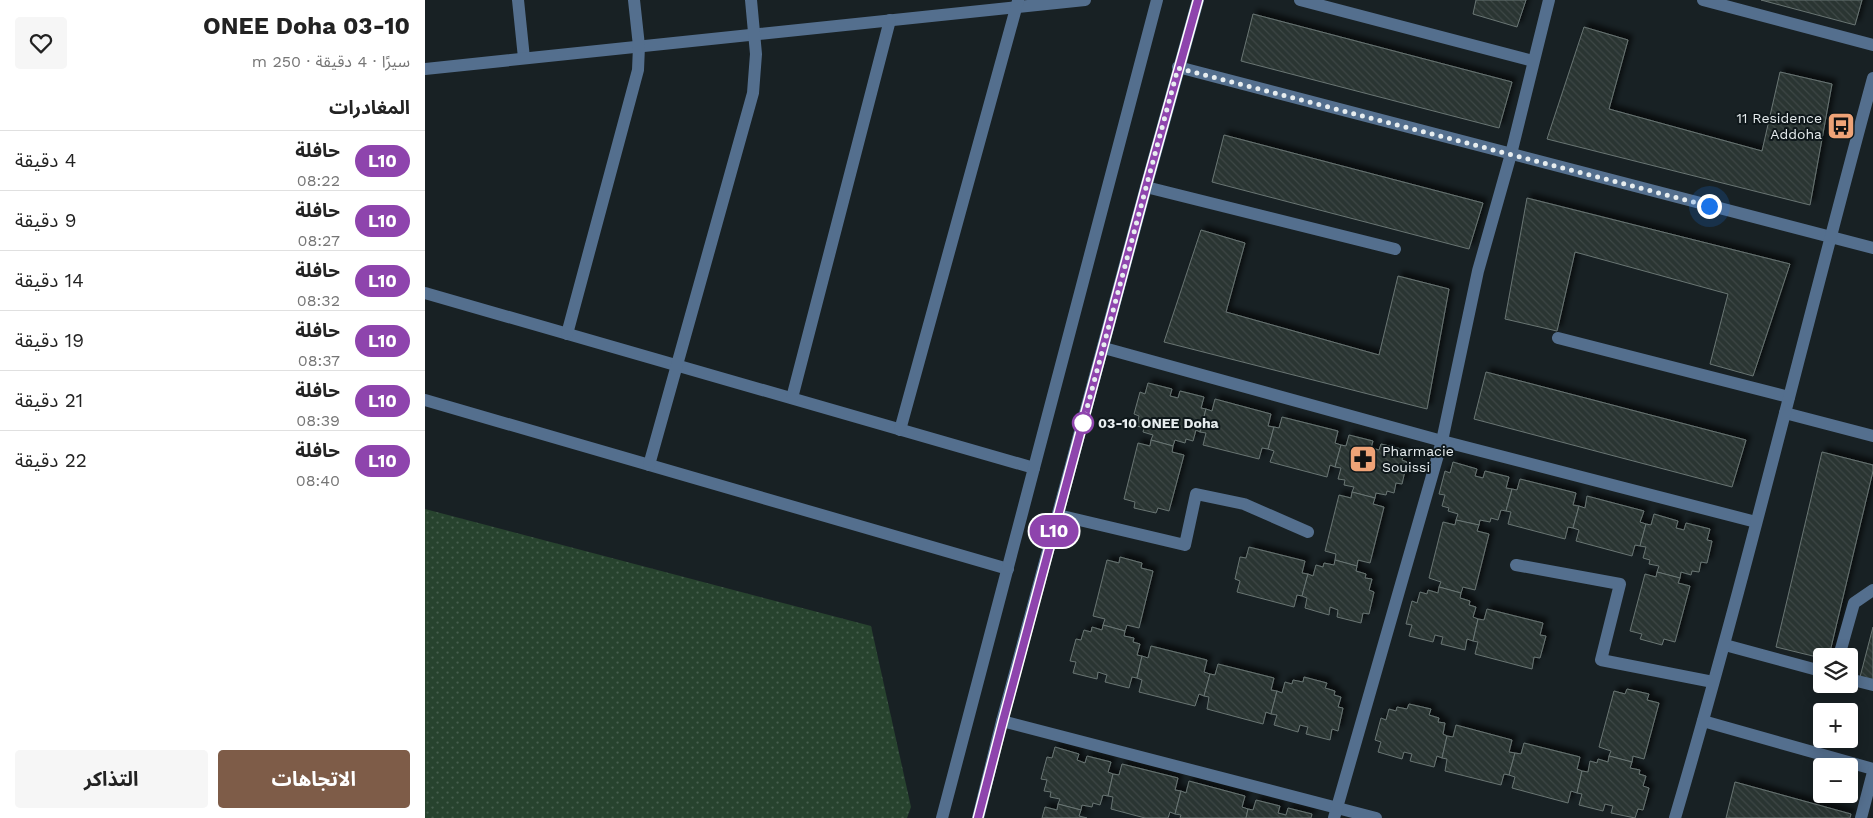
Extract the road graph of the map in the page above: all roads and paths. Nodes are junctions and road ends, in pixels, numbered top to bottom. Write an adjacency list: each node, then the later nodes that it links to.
1 (518, 0): 15 (street)
2 (634, 0): 14 (street)
3 (751, 0): 12 (street)
4 (1085, 0): 10 (street)
5 (1157, 0): 38 (street)
6 (1198, 0): 17 (street)
7 (1300, 0): 16 (street)
8 (1549, 0): 16 (street)
9 (1703, 0): 13 (street)
10 (1017, 4): 11 (street); 34 (street)
11 (891, 20): 12 (street); 31 (street)
12 (755, 34): 14 (street); 29 (street)
13 (1873, 45)
14 (639, 46): 15 (street); 26 (street)
15 (524, 58): 18 (street)
16 (1533, 62): 20 (street)
17 (1178, 68): 20 (street); 21 (street)
18 (425, 69)
19 (1873, 78): 22 (street)
20 (1511, 154): 22 (street); 36 (street)
21 (1146, 187): 24 (street); 28 (street)
22 (1829, 238): 23 (street); 30 (street)
23 (1873, 248)
24 (1395, 249)
25 (425, 293): 26 (street)
26 (567, 334): 29 (street)
27 (1557, 338): 30 (street)
28 (1104, 348): 36 (street); 39 (street)
29 (677, 366): 31 (street); 37 (street)
30 (1789, 397): 33 (street)
31 (792, 398): 34 (street)
32 (425, 400): 37 (street)
33 (1785, 413): 35 (street); 40 (street)
34 (900, 430): 38 (street)
35 (1873, 436)
36 (1442, 441): 40 (street); 54 (street)
37 (649, 465): 43 (street)
38 (1034, 468): 43 (street)
39 (1059, 515): 41 (street); 51 (street)
40 (1756, 522): 45 (street)
41 (1308, 532)
42 (1516, 565): 49 (street)
43 (1008, 569): 55 (street)
44 (1873, 590): 46 (street)
45 (1725, 645): 47 (street); 49 (street)
46 (1841, 648)
47 (1813, 669)
48 (1858, 681): 50 (street)
49 (1713, 682): 52 (street)
50 (1873, 685)
51 (1003, 721): 54 (street); 56 (street)
52 (1703, 721): 53 (street); 58 (street)
53 (1873, 770): 59 (street)
54 (1335, 813): 57 (street)
55 (942, 818)
56 (978, 818)
57 (1376, 818)
58 (1675, 818)
59 (1861, 818)

